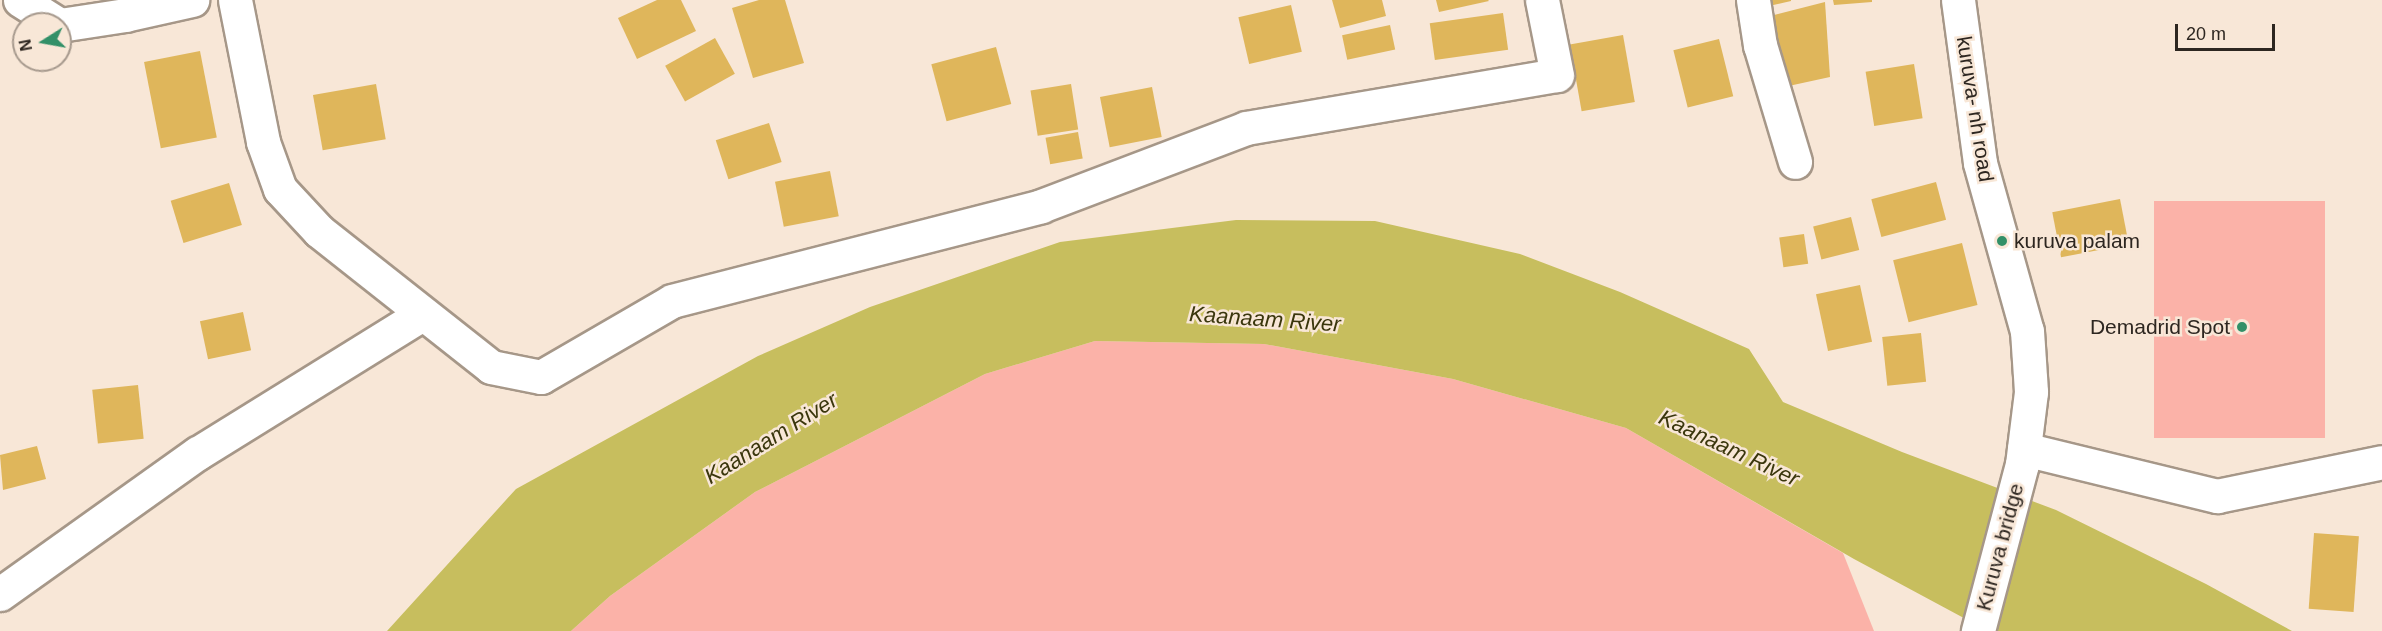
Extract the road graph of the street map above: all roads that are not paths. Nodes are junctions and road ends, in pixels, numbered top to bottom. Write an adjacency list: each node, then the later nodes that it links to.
1 (20, 0): 7 (street)
2 (192, 0): 8 (street)
3 (235, 0): 10 (street)
4 (1542, 0): 10 (street)
5 (1753, 0): 9 (street)
6 (1958, 0): 11 (street, kuruva- nh road)
7 (39, 12)
8 (72, 23)
9 (1795, 162)
10 (422, 314): 13 (street)
11 (2023, 456): 12 (street); 14 (street, Kuruva bridge)
12 (2382, 462)
13 (0, 594)
14 (1978, 631)

